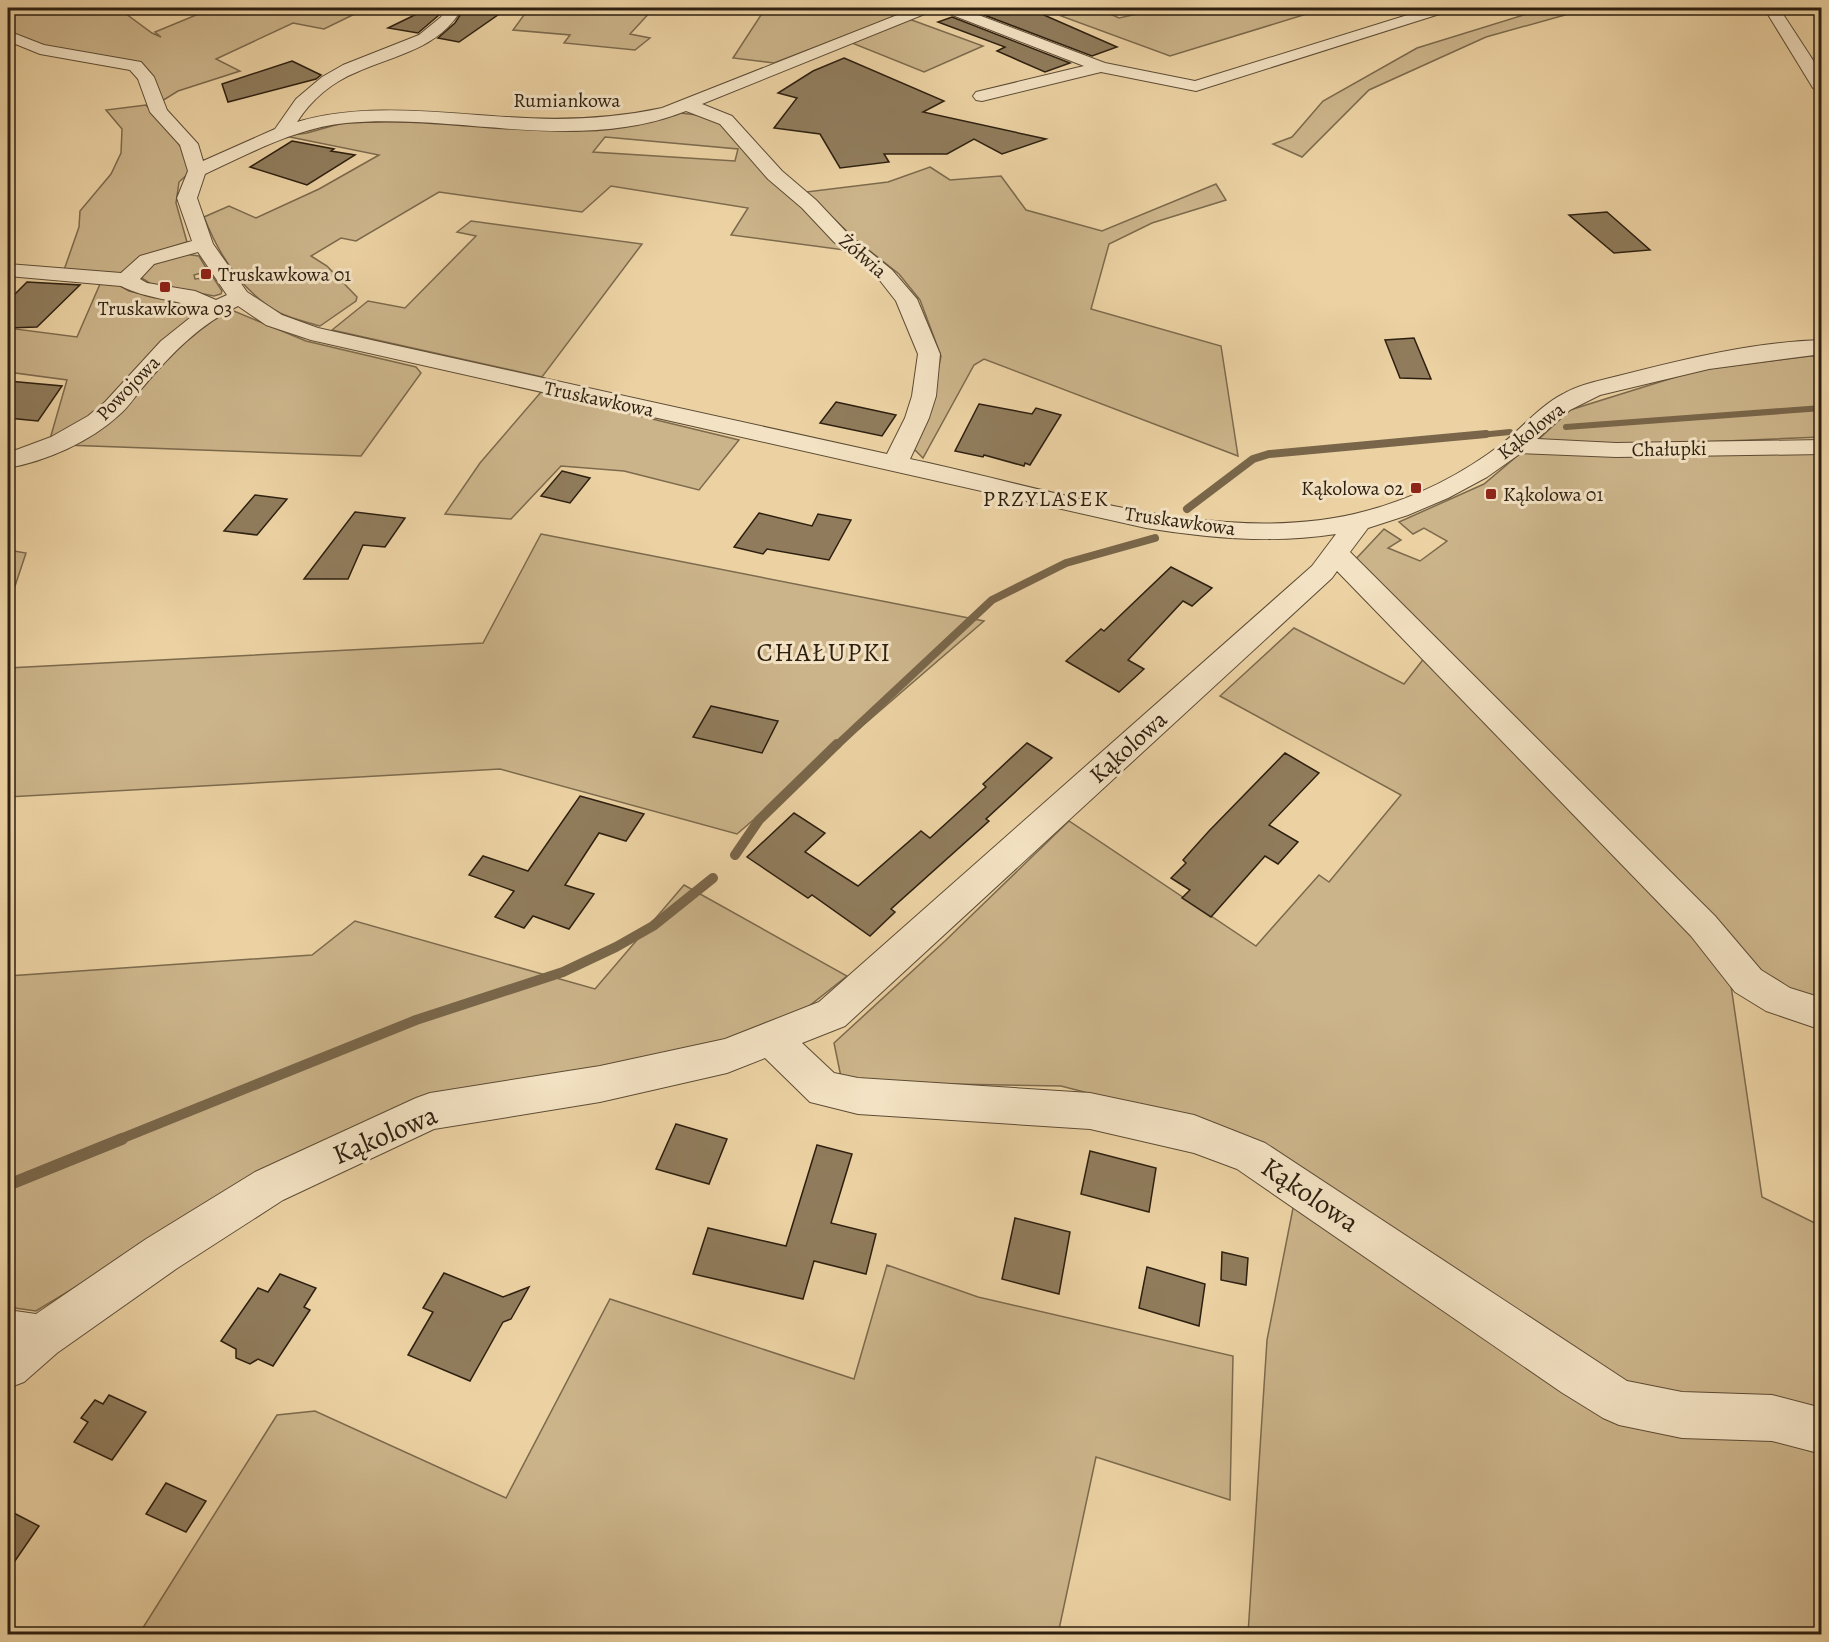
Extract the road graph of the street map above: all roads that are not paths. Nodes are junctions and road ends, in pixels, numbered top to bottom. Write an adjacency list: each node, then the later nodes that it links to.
1 (454, 8): 13 (street)
2 (927, 8): 12 (street, Rumiankowa)
3 (947, 8): 9 (street)
4 (1444, 8): 9 (street)
5 (1771, 8): 10 (street)
6 (1817, 8): 7 (street)
7 (1821, 8)
8 (8, 36): 14 (street)
9 (1101, 67): 11 (street)
10 (1821, 87)
11 (982, 96)
12 (685, 104): 13 (street, Rumiankowa); 24 (street, Żółwia)
13 (283, 132): 14 (street, Rumiankowa)
14 (197, 171): 15 (street, Truskawkowa)
15 (203, 244): 17 (street); 18 (street, Truskawkowa)
16 (8, 270): 17 (street)
17 (126, 280): 19 (street)
18 (239, 297): 19 (street, Powojowa); 24 (street, Truskawkowa)
19 (216, 307): 23 (street, Powojowa)
20 (1821, 346): 21 (street, Kąkolowa)
21 (1516, 445): 22 (street, Chałupki); 25 (street, Kąkolowa)
22 (1821, 447)
23 (8, 461)
24 (895, 463): 25 (street, Truskawkowa)
25 (1358, 522): 26 (street, Kąkolowa)
26 (1336, 554): 27 (street); 28 (street, Kąkolowa)
27 (1821, 1014)
28 (771, 1039): 29 (street, Kąkolowa); 31 (street, Kąkolowa)
29 (24, 1335): 30 (street, Kąkolowa)
30 (8, 1366)
31 (1821, 1431)

